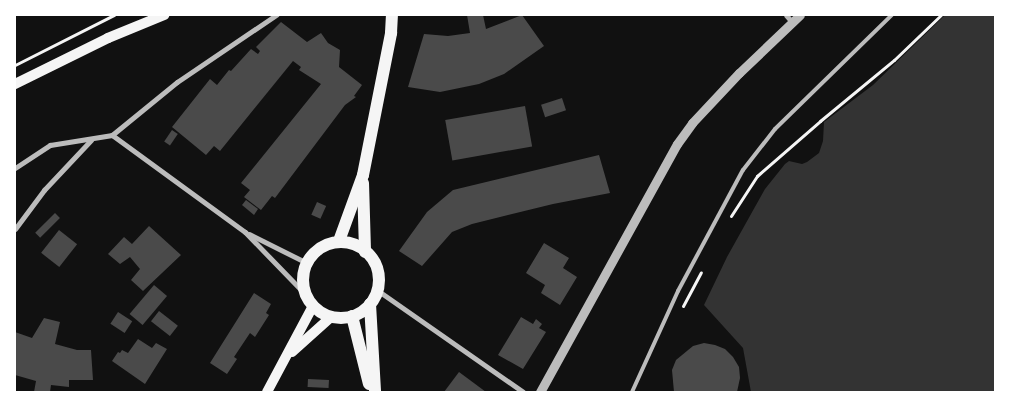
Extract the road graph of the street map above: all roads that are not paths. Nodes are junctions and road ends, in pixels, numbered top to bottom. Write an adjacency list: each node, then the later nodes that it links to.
1 (164, 15): 10 (main road)
2 (276, 15): 11 (street)
3 (392, 15): 9 (main road)
4 (400, 15): 9 (main road)
5 (786, 15): 8 (street)
6 (800, 15): 8 (street)
7 (892, 15): 32 (lane)
8 (792, 22): 31 (street)
9 (391, 33): 14 (main road)
10 (15, 84)
11 (112, 135): 12 (street); 16 (street)
12 (91, 140): 13 (street); 15 (street)
13 (15, 168)
14 (363, 175): 17 (main road); 18 (main road)
15 (15, 229)
16 (244, 232): 19 (street); 21 (street)
17 (339, 242): 18 (main road); 19 (main road)
18 (365, 252): 20 (main road)
19 (307, 263): 21 (main road)
20 (377, 290): 22 (main road); 30 (street)
21 (305, 294): 23 (main road)
22 (370, 304): 24 (main road); 29 (main road)
23 (313, 306): 25 (main road); 26 (main road)
24 (352, 316): 25 (main road); 28 (main road)
25 (331, 317): 26 (main road)
26 (287, 356): 27 (main road)
27 (266, 392)
28 (371, 392)
29 (376, 392)
30 (523, 392)
31 (540, 392)
32 (632, 392)

